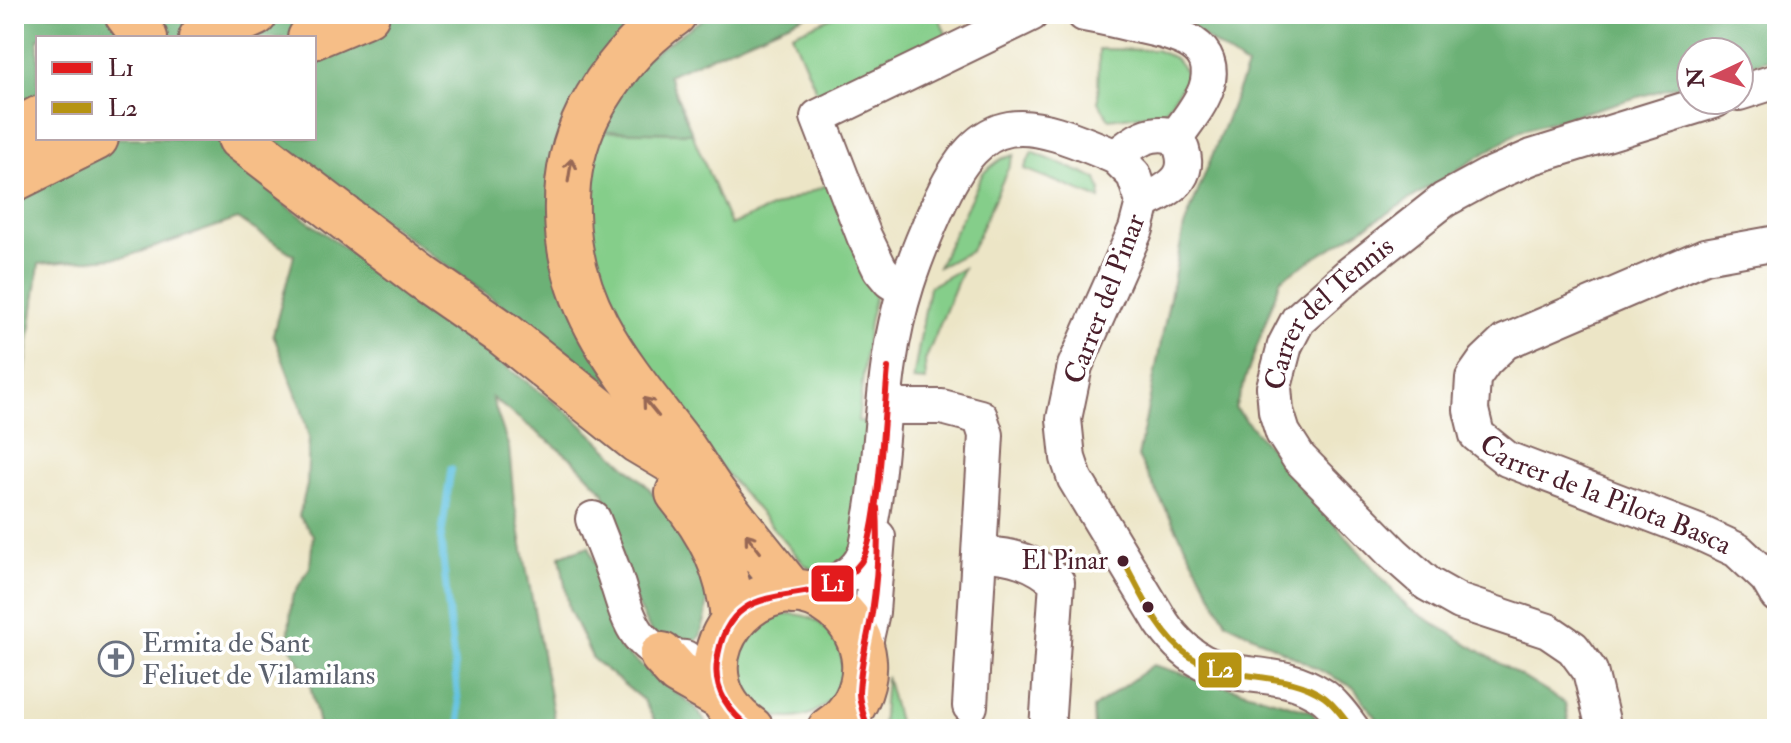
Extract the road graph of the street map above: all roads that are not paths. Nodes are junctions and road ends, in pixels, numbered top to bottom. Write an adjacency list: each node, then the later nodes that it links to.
1 (127, 14): 7 (main road)
2 (255, 14): 8 (main road)
3 (367, 14): 9 (main road)
4 (674, 14): 25 (main road, one-way to 4)
5 (1031, 14): 22 (street)
6 (1084, 14): 15 (street)
7 (144, 36)
8 (206, 36)
9 (315, 36)
10 (1777, 81): 11 (street)
11 (1755, 88)
12 (1675, 113): 41 (street, Carrer del Tennis)
13 (36, 120): 14 (main road)
14 (14, 132)
15 (1176, 137): 18 (street); 20 (street, Carrer del Pinar)
16 (92, 140): 19 (main road)
17 (243, 140): 24 (main road)
18 (1116, 157): 20 (street, Carrer del Pinar); 22 (street)
19 (14, 179)
20 (1143, 202): 40 (street, Carrer del Pinar)
21 (1777, 243): 30 (street, Carrer de la Pilota Basca)
22 (904, 290): 23 (street)
23 (884, 407): 26 (street); 28 (street)
24 (638, 441): 25 (main road); 31 (main road)
25 (713, 493): 29 (main road, one-way to 25)
26 (876, 497): 29 (street); 32 (street)
27 (593, 519): 33 (street)
28 (981, 555): 35 (street); 39 (street)
29 (798, 593): 31 (main road); 32 (main road)
30 (1777, 595)
31 (726, 632): 33 (street); 34 (main road)
32 (863, 652): 36 (main road)
33 (662, 655): 34 (main road)
34 (720, 697): 37 (main road)
35 (970, 706)
36 (864, 712): 38 (main road)
37 (751, 729)
38 (830, 729)
39 (1047, 729)
40 (1352, 729)
41 (1604, 729)

